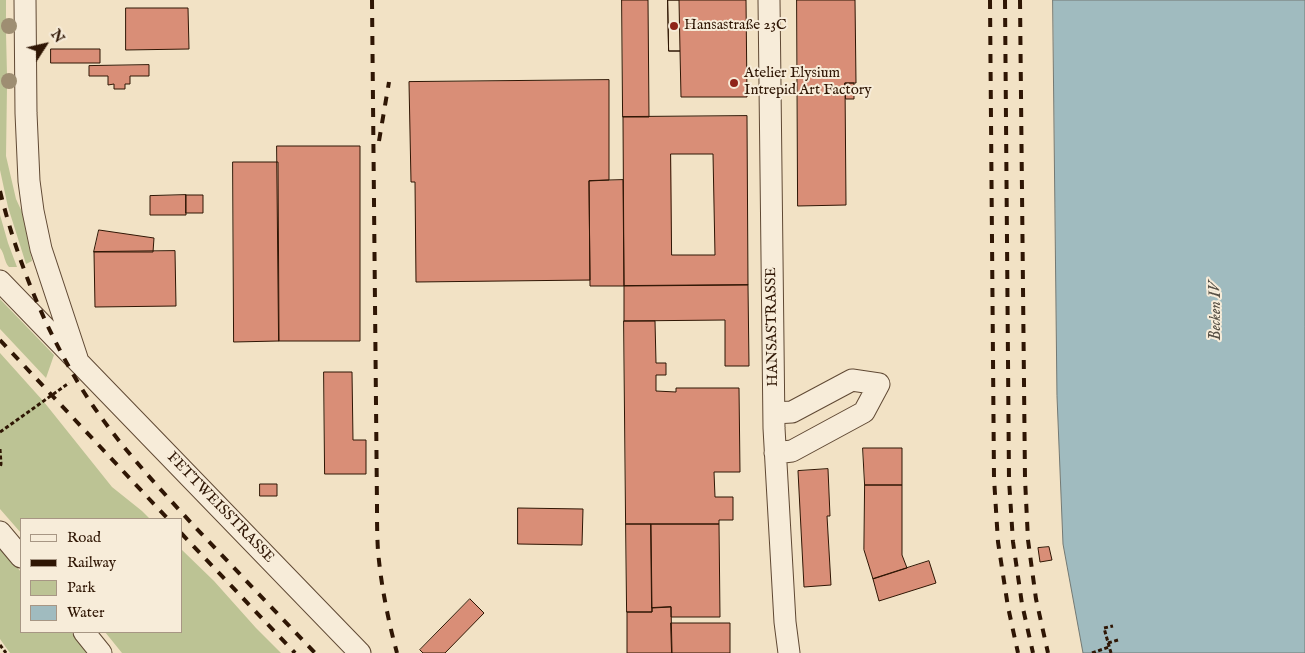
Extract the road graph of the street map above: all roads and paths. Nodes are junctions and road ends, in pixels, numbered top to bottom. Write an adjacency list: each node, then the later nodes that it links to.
1 (25, 0): 4 (street, FETTWEISSTRASSE)
2 (769, 0): 5 (street, HANSASTRASSE)
3 (0, 281): 4 (street, FETTWEISSTRASSE)
4 (83, 366): 6 (path); 19 (street, FETTWEISSTRASSE)
5 (774, 413): 8 (street, HANSASTRASSE); 8 (street)
6 (0, 432)
7 (0, 449): 9 (path)
8 (775, 453): 20 (street, HANSASTRASSE)
9 (0, 468)
10 (0, 532): 11 (street)
11 (20, 556)
12 (1114, 626): 16 (path)
13 (85, 633): 18 (street)
14 (1118, 640): 16 (path)
15 (0, 645): 17 (path)
16 (1109, 645): 21 (path); 22 (path)
17 (6, 653)
18 (101, 653)
19 (360, 653)
20 (789, 653)
21 (1092, 653)
22 (1111, 653)

